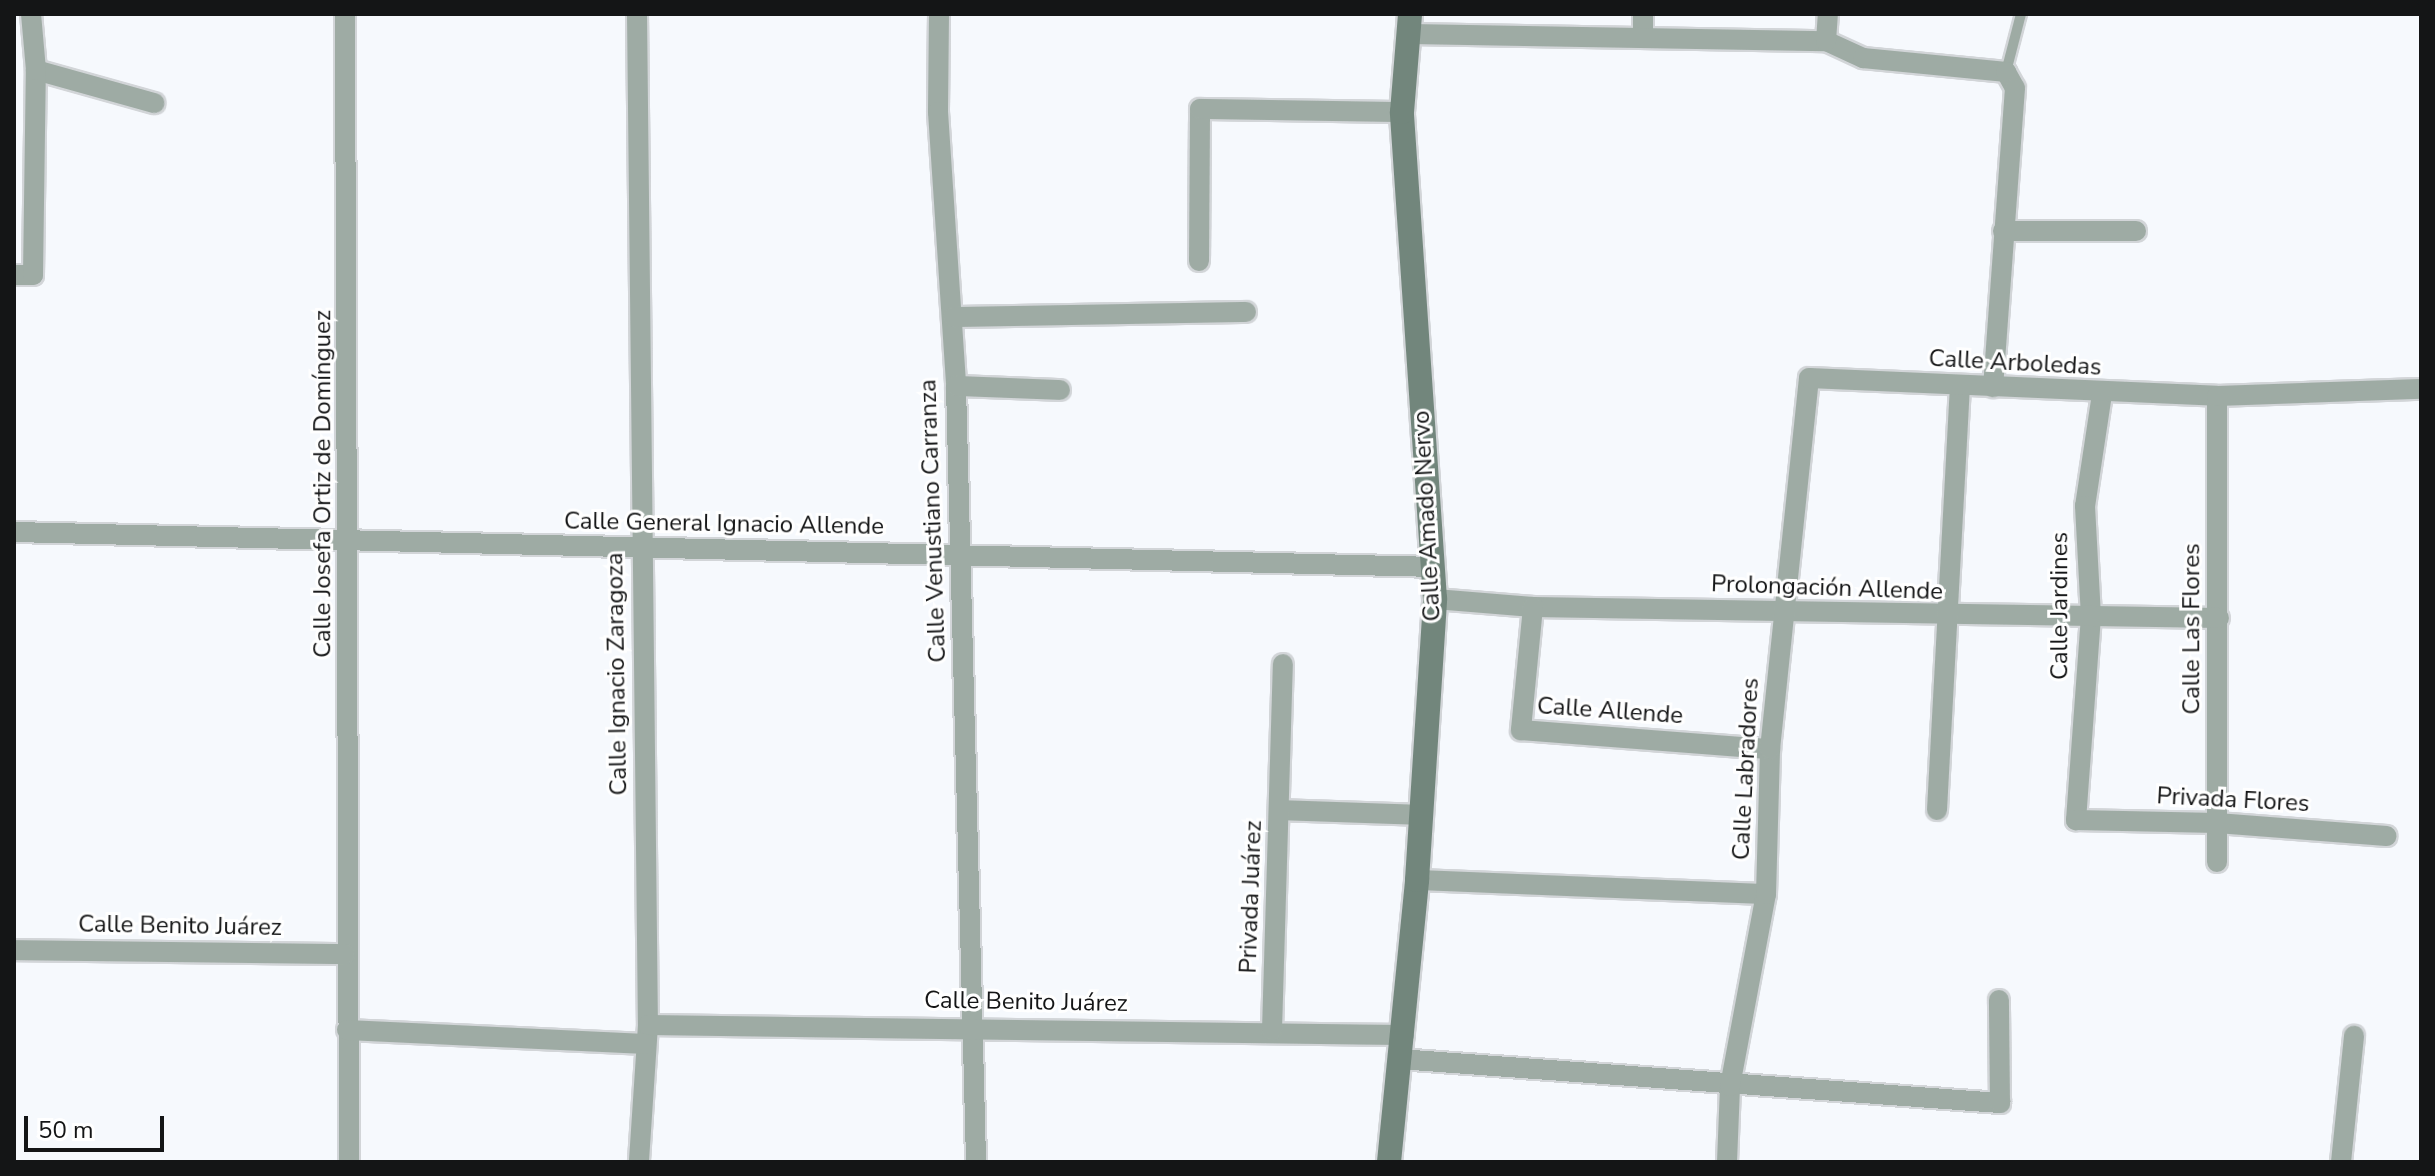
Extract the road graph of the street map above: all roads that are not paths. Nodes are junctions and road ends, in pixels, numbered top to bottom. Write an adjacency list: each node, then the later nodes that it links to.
1 (31, 14): 11 (street)
2 (345, 14): 30 (street, Calle Josefa Ortiz de Domínguez)
3 (637, 14): 31 (street, Calle Ignacio Zaragoza)
4 (939, 14): 20 (street, Calle Venustiano Carranza)
5 (1643, 14): 9 (street)
6 (1828, 14): 10 (street)
7 (2021, 14): 12 (lane)
8 (1410, 24): 9 (street); 14 (street, Calle Amado Nervo)
9 (1643, 38): 10 (street)
10 (1826, 41): 12 (street)
11 (36, 70): 13 (street); 18 (street)
12 (2006, 72): 15 (street)
13 (154, 103)
14 (1402, 112): 17 (street); 33 (street, Calle Amado Nervo)
15 (2003, 231): 16 (street); 24 (street)
16 (2136, 231)
17 (1199, 261)
18 (14, 275)
19 (1246, 312): 20 (street)
20 (953, 317): 22 (street, Calle Venustiano Carranza)
21 (1809, 378): 23 (street, Calle Arboledas); 36 (street, Calle Labradores)
22 (956, 386): 26 (street); 32 (street, Calle Venustiano Carranza)
23 (1960, 386): 24 (street, Calle Arboledas); 38 (street)
24 (1993, 387): 27 (street, Calle Arboledas)
25 (2421, 389): 28 (street, Calle Arboledas)
26 (1060, 390)
27 (2102, 394): 28 (street, Calle Arboledas); 37 (street, Calle Jardines)
28 (2217, 396): 39 (street, Calle Las Flores)
29 (14, 532): 30 (street, Calle General Ignacio Allende)
30 (351, 541): 31 (street, Calle General Ignacio Allende); 52 (street, Calle Josefa Ortiz de Domínguez)
31 (642, 548): 32 (street, Calle General Ignacio Allende); 57 (street, Calle Ignacio Zaragoza)
32 (960, 556): 33 (street, Calle General Ignacio Allende); 54 (street, Calle Venustiano Carranza)
33 (1432, 567): 34 (street, Calle Amado Nervo)
34 (1435, 599): 35 (street, Prolongación Allende); 44 (street, Calle Amado Nervo)
35 (1533, 607): 36 (street, Prolongación Allende); 41 (street, Calle Allende)
36 (1783, 612): 38 (street, Prolongación Allende); 41 (street, Calle Labradores)
37 (2091, 616): 38 (street, Prolongación Allende); 39 (street, Prolongación Allende); 45 (street, Calle Jardines)
38 (1949, 617): 43 (street)
39 (2219, 618): 46 (street, Calle Las Flores)
40 (1283, 664): 42 (street)
41 (1770, 749): 50 (street, Calle Labradores)
42 (1280, 810): 44 (street, Privada Juárez); 56 (street, Privada Juárez)
43 (1937, 810)
44 (1421, 815): 49 (street, Calle Amado Nervo)
45 (2076, 820): 46 (street, Privada Flores)
46 (2217, 823): 47 (street, Privada Flores); 48 (street, Calle Las Flores)
47 (2387, 836)
48 (2217, 862)
49 (1417, 880): 50 (street); 58 (street, Calle Amado Nervo)
50 (1766, 894): 61 (street, Calle Labradores)
51 (14, 950): 52 (street, Calle Benito Juárez)
52 (345, 954): 55 (street, Calle Josefa Ortiz de Domínguez)
53 (1999, 1000): 61 (street)
54 (971, 1027): 56 (street, Calle Benito Juárez); 57 (street, Calle Benito Juárez); 64 (street, Calle Venustiano Carranza)
55 (347, 1030): 57 (street, Calle Benito Juárez); 62 (street, Calle Josefa Ortiz de Domínguez)
56 (1272, 1030): 58 (street, Calle Benito Juárez)
57 (647, 1035): 63 (street, Calle Ignacio Zaragoza)
58 (1404, 1035): 60 (street, Calle Amado Nervo)
59 (2354, 1036): 67 (street)
60 (1399, 1059): 61 (street); 65 (street, Calle Amado Nervo)
61 (1730, 1086): 66 (street, Calle Labradores)
62 (349, 1162)
63 (639, 1162)
64 (976, 1162)
65 (1389, 1162)
66 (1727, 1162)
67 (2341, 1162)

